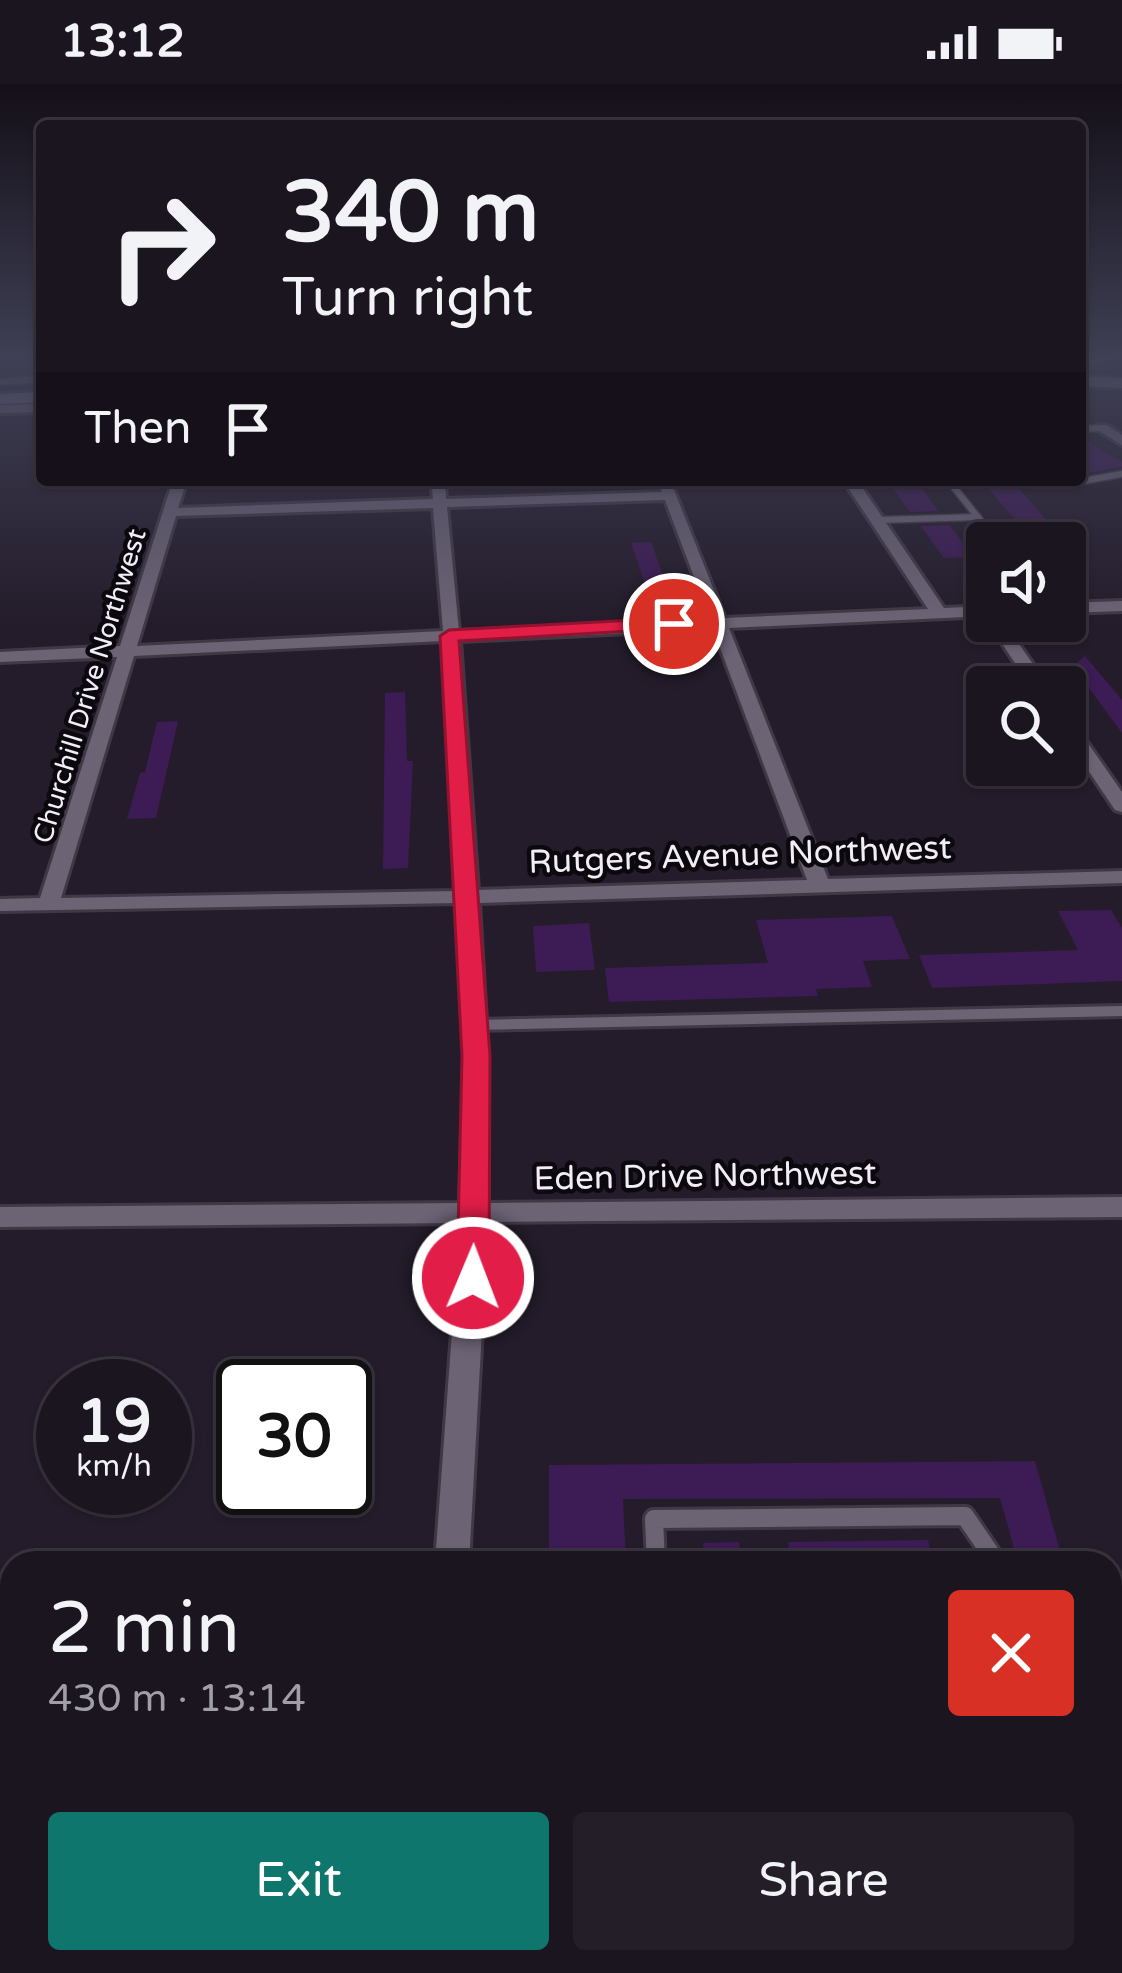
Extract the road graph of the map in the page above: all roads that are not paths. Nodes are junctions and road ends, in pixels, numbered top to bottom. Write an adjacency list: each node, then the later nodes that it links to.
1 (1122, 474): 2 (lane)
2 (1086, 480)
3 (178, 486): 8 (street, Churchill Drive Northwest)
4 (854, 486): 10 (street)
5 (953, 486): 9 (lane)
6 (667, 488): 7 (street); 16 (street)
7 (439, 492): 8 (street); 17 (street)
8 (172, 512): 18 (street, Churchill Drive Northwest)
9 (978, 517): 10 (lane); 11 (lane)
10 (877, 520): 15 (street)
11 (982, 522)
12 (1122, 606): 13 (street)
13 (1086, 607)
14 (966, 612): 15 (street)
15 (939, 613): 16 (street)
16 (719, 621): 17 (street); 23 (street)
17 (449, 636): 18 (street); 24 (street)
18 (129, 649): 19 (street); 26 (street, Churchill Drive Northwest)
19 (0, 657)
20 (1086, 754): 21 (street)
21 (1122, 806)
22 (1122, 877): 23 (street, Rutgers Avenue Northwest)
23 (820, 886): 24 (street, Rutgers Avenue Northwest)
24 (467, 896): 26 (street, Rutgers Avenue Northwest); 28 (street)
25 (0, 905): 26 (street, Rutgers Avenue Northwest)
26 (48, 906)
27 (1122, 1011): 28 (lane)
28 (474, 1025): 30 (street)
29 (1122, 1208): 30 (street, Eden Drive Northwest)
30 (475, 1214): 31 (street, Eden Drive Northwest); 32 (street)
31 (0, 1217)
32 (453, 1551)
33 (655, 1551): 34 (lane)
34 (989, 1551)

